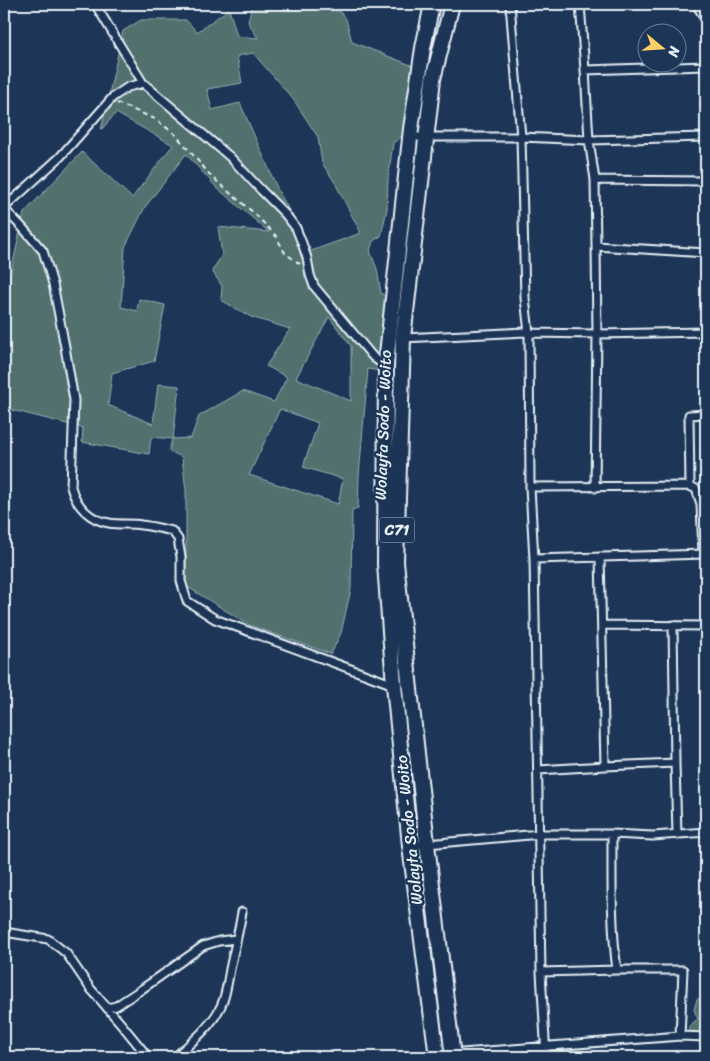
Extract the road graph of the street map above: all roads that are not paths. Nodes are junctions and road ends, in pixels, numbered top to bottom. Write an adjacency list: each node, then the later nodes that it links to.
1 (95, 4): 10 (street)
2 (432, 4): 11 (highway, Wolayta Sodo - Woito / C71)
3 (452, 4): 12 (highway, Wolayta Sodo - Woito / C71)
4 (510, 4): 13 (street)
5 (580, 4): 9 (street)
6 (696, 4): 7 (street)
7 (706, 20)
8 (706, 66): 9 (street)
9 (585, 70): 15 (street)
10 (143, 83): 18 (street); 25 (street)
11 (410, 137): 12 (street); 25 (highway, Wolayta Sodo - Woito / C71)
12 (426, 137): 13 (street); 24 (highway, Wolayta Sodo - Woito / C71)
13 (521, 137): 15 (street); 22 (street)
14 (706, 137): 15 (street)
15 (589, 140): 16 (street)
16 (595, 180): 17 (street); 19 (street)
17 (706, 181)
18 (4, 209): 36 (street)
19 (596, 246): 20 (street); 23 (street)
20 (706, 253)
21 (706, 332): 23 (street)
22 (529, 333): 23 (street); 24 (street); 28 (street)
23 (597, 334): 29 (street)
24 (403, 338): 44 (highway, Wolayta Sodo - Woito / C71)
25 (386, 364): 36 (highway, Wolayta Sodo - Woito / C71)
26 (706, 414): 27 (street)
27 (690, 486): 29 (street); 30 (street)
28 (530, 487): 29 (street); 32 (street)
29 (595, 488)
30 (704, 554): 31 (street)
31 (600, 557): 32 (street); 33 (street)
32 (534, 559): 39 (street)
33 (603, 625): 34 (street); 38 (street)
34 (673, 625): 35 (street); 37 (street)
35 (706, 626)
36 (394, 685): 45 (highway, Wolayta Sodo - Woito / C71)
37 (675, 763): 38 (street); 43 (street)
38 (605, 766): 39 (street)
39 (538, 770): 41 (street)
40 (706, 832): 43 (street)
41 (540, 834): 42 (street); 44 (street); 50 (street)
42 (612, 834): 43 (street); 49 (street)
43 (677, 834)
44 (427, 844): 45 (street); 55 (highway, Wolayta Sodo - Woito / C71)
45 (410, 846): 56 (highway, Wolayta Sodo - Woito / C71)
46 (242, 912): 48 (street)
47 (4, 932): 51 (street)
48 (236, 939): 51 (street); 58 (street)
49 (617, 970): 50 (street); 52 (street)
50 (541, 972): 54 (street)
51 (107, 1008): 57 (street)
52 (680, 1036): 53 (street); 54 (street)
53 (706, 1036)
54 (546, 1046): 55 (street); 59 (street)
55 (453, 1055): 56 (street)
56 (437, 1056)
57 (148, 1057)
58 (175, 1057)
59 (546, 1057)

